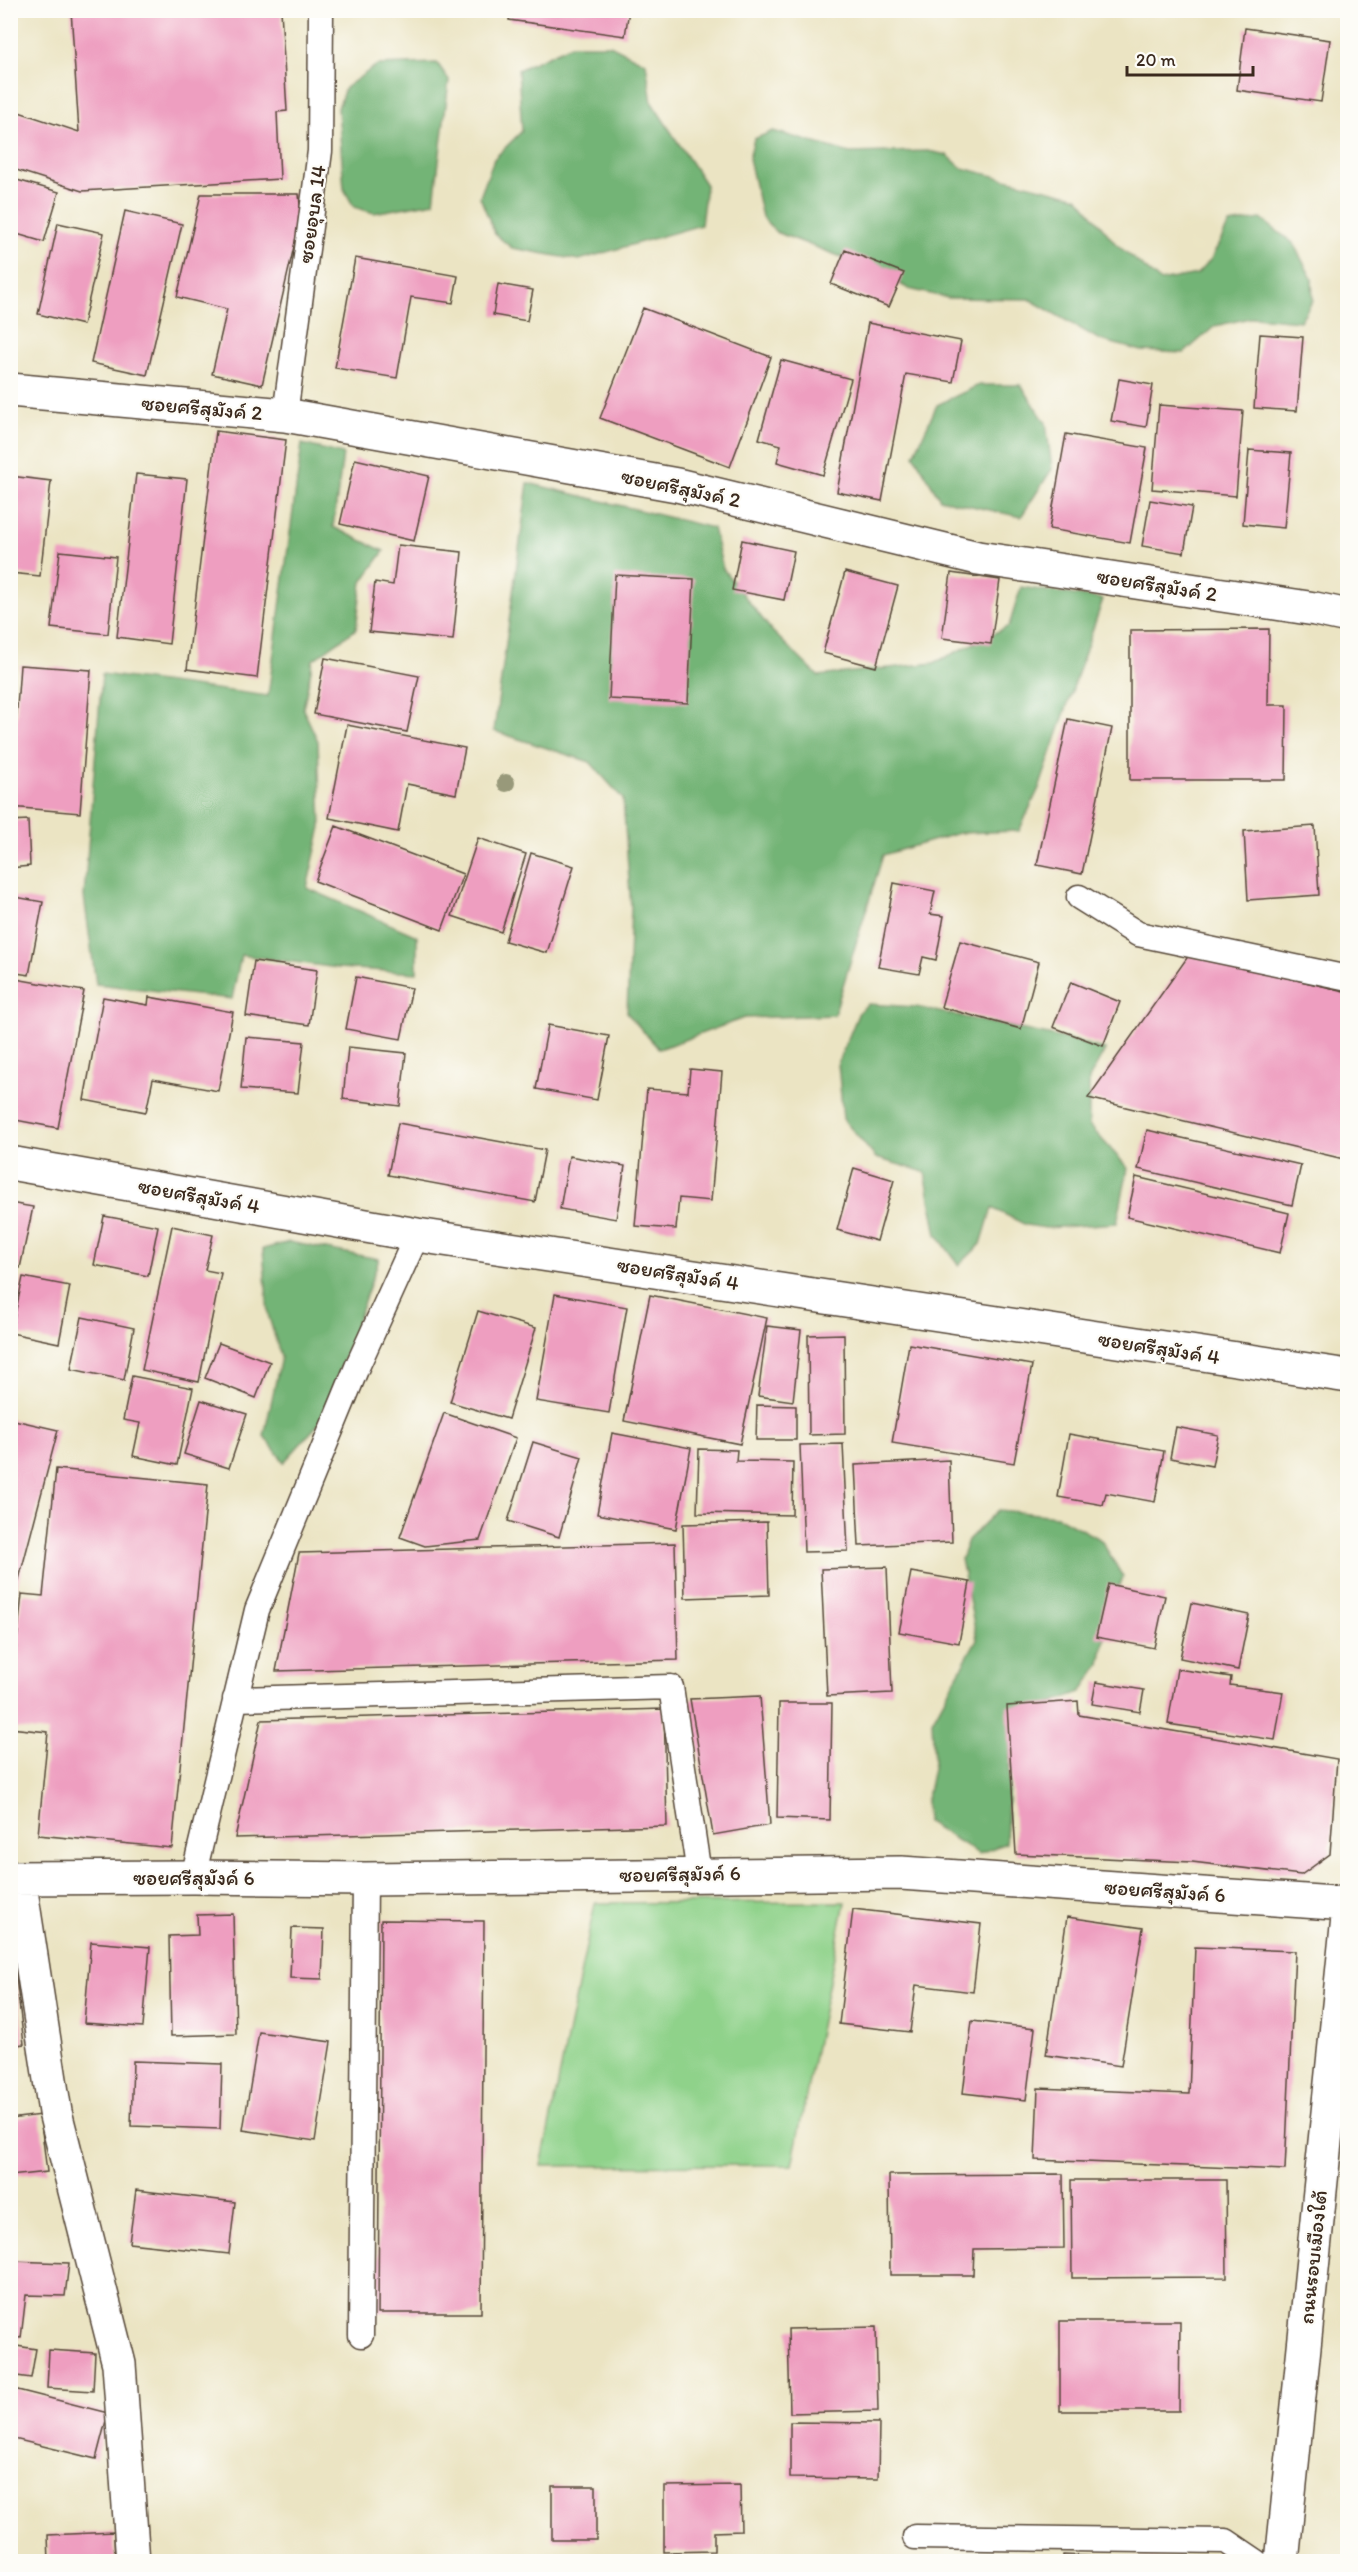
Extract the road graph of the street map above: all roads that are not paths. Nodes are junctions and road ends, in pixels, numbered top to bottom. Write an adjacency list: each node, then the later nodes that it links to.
1 (321, 10): 3 (lane, ซอยอุบล 14)
2 (10, 390): 3 (street, ซอยศรีสุมังค์ 2)
3 (285, 415): 4 (street, ซอยศรีสุมังค์ 2)
4 (1347, 616)
5 (1078, 897): 6 (lane)
6 (1347, 978)
7 (10, 1163): 8 (street, ซอยศรีสุมังค์ 4)
8 (417, 1235): 9 (street, ซอยศรีสุมังค์ 4); 10 (lane)
9 (1347, 1376)
10 (236, 1699): 11 (lane); 12 (lane)
11 (699, 1874): 14 (street, ซอยศรีสุมังค์ 6); 15 (street, ซอยศรีสุมังค์ 6)
12 (192, 1877): 13 (street, ซอยศรีสุมังค์ 6); 14 (street, ซอยศรีสุมังค์ 6)
13 (15, 1878): 19 (street)
14 (365, 1879): 17 (lane)
15 (1347, 1904)
16 (1347, 1917): 21 (street, ถนนรอบเมืองใต้)
17 (361, 2335)
18 (915, 2536): 20 (lane)
19 (133, 2562)
20 (1257, 2562)
21 (1282, 2562)

